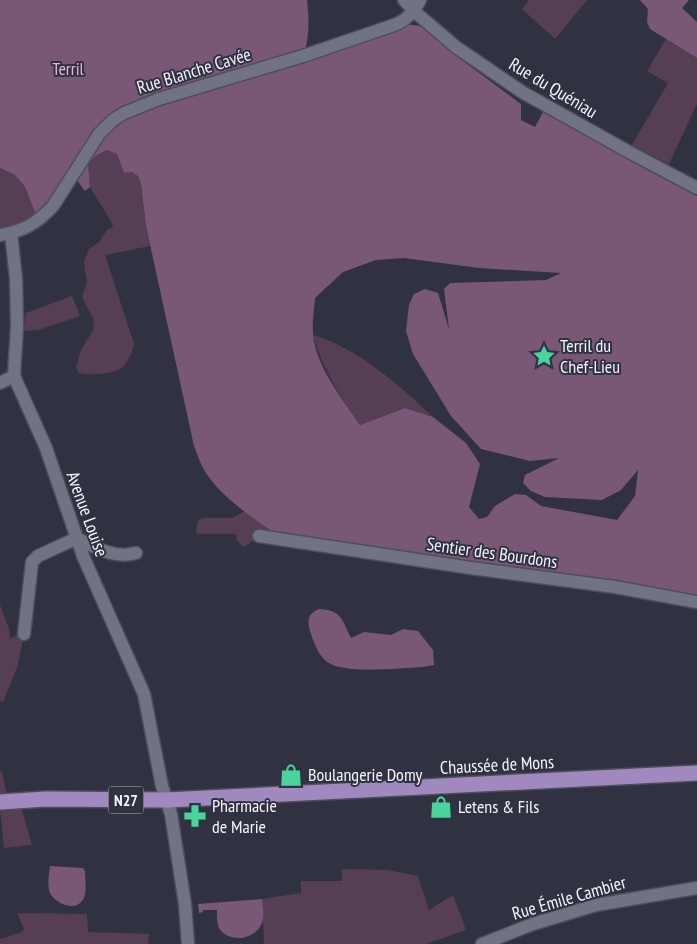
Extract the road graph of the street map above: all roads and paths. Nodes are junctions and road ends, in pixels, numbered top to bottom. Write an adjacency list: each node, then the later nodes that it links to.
1 (404, 0): 2 (street, Rue du Quéniau)
2 (418, 6): 3 (street, Rue du Quéniau); 4 (street, Rue Blanche Cavée)
3 (697, 188)
4 (5, 234): 5 (street, Avenue Louise)
5 (14, 376): 6 (street); 8 (street, Avenue Louise)
6 (0, 383)
7 (259, 536): 10 (street, Sentier des Bourdons)
8 (77, 538): 9 (street); 11 (street); 13 (street, Avenue Louise)
9 (136, 553)
10 (697, 602)
11 (24, 634)
12 (697, 773): 13 (main road, Chaussée de Mons / N27)
13 (167, 800): 14 (main road, Chaussée de Mons / N27); 16 (street, Avenue Louise)
14 (0, 802)
15 (697, 888): 17 (street, Rue Émile Cambier)
16 (188, 944)
17 (482, 944)

